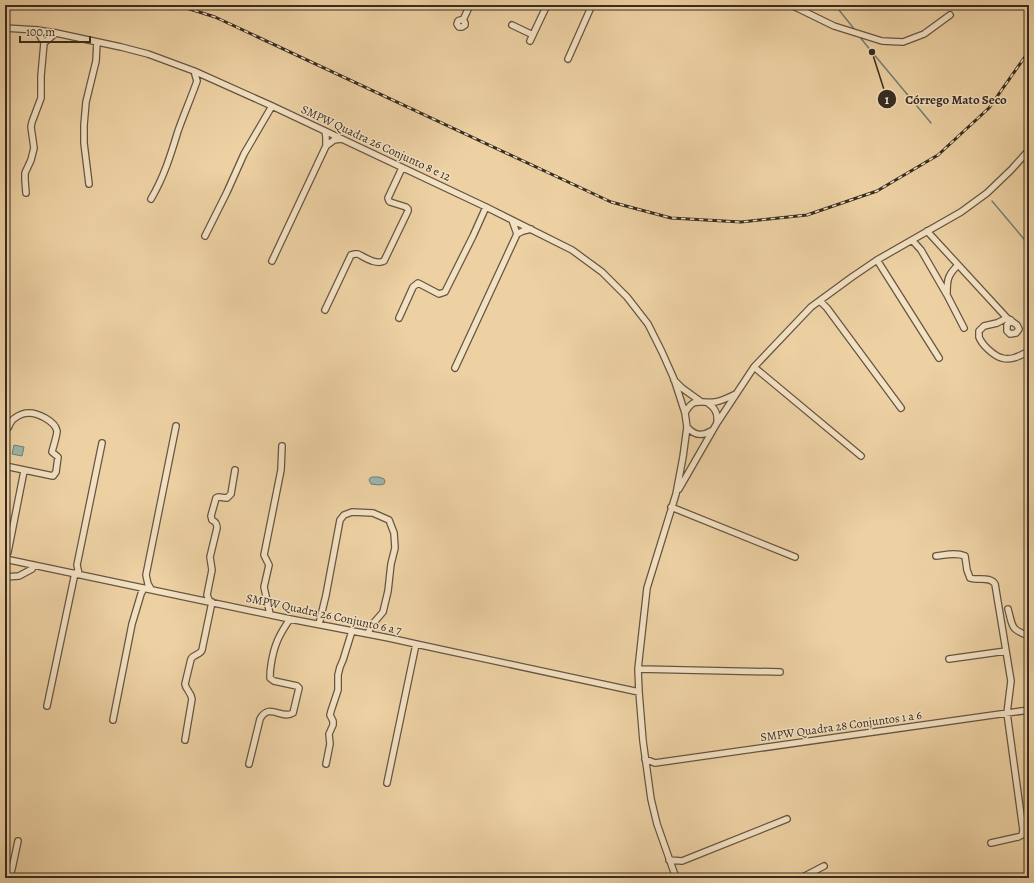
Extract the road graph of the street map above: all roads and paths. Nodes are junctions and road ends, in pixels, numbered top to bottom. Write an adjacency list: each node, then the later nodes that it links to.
1 (470, 5): 6 (street)
2 (547, 5): 11 (street)
3 (592, 5): 15 (street)
4 (791, 5): 5 (street)
5 (950, 15)
6 (463, 20)
7 (512, 25): 11 (street)
8 (5, 28): 9 (street, SMPW Quadra 26 Conjunto 8 e 12)
9 (37, 30): 10 (street, SMPW Quadra 26 Conjunto 8 e 12); 14 (street)
10 (56, 33): 13 (street, SMPW Quadra 26 Conjunto 8 e 12); 14 (street)
11 (533, 35): 12 (street)
12 (530, 41)
13 (97, 42): 16 (street, SMPW Quadra 26 Conjunto 8 e 12); 25 (street)
14 (44, 43): 26 (street)
15 (568, 59)
16 (194, 71): 17 (street, SMPW Quadra 26 Conjunto 8 e 12); 18 (street)
17 (208, 77): 18 (street); 19 (street, SMPW Quadra 26 Conjunto 8 e 12)
18 (197, 82): 27 (street)
19 (272, 106): 20 (street, SMPW Quadra 26 Conjunto 8 e 12); 33 (street)
20 (325, 131): 21 (street, SMPW Quadra 26 Conjunto 8 e 12); 22 (street)
21 (341, 139): 22 (street); 24 (street, SMPW Quadra 26 Conjunto 8 e 12)
22 (326, 146): 36 (street)
23 (1029, 150): 31 (street)
24 (402, 168): 28 (street, SMPW Quadra 26 Conjunto 8 e 12); 40 (street)
25 (89, 184)
26 (26, 193)
27 (151, 199)
28 (486, 207): 29 (street, SMPW Quadra 26 Conjunto 8 e 12); 41 (street)
29 (512, 220): 30 (street, SMPW Quadra 26 Conjunto 8 e 12); 32 (street)
30 (531, 229): 32 (street); 47 (street, SMPW Quadra 26 Conjunto 8 e 12)
31 (927, 231): 34 (street); 37 (street)
32 (517, 234): 46 (street)
33 (205, 236)
34 (912, 240): 35 (street); 38 (street)
35 (876, 260): 39 (street); 44 (street)
36 (272, 261)
37 (958, 265): 38 (street); 43 (street)
38 (947, 295): 42 (street)
39 (820, 301): 45 (street); 51 (street)
40 (325, 310)
41 (399, 318)
42 (964, 328)
43 (1029, 351)
44 (939, 358)
45 (754, 367): 48 (street); 60 (street)
46 (456, 368)
47 (674, 380): 49 (street, SMPW Quadra 26 Conjunto 8 e 12); 52 (street, SMPW Quadra 26 Conjunto 8 e 12)
48 (736, 394): 50 (street); 53 (street)
49 (700, 401): 50 (street); 52 (street)
50 (708, 402): 53 (street)
51 (901, 408)
52 (685, 413): 55 (street)
53 (717, 423): 57 (street)
54 (176, 426): 74 (street)
55 (686, 427): 57 (street); 64 (street)
56 (5, 429): 63 (street)
57 (713, 429): 64 (street)
58 (102, 443): 72 (street)
59 (282, 446): 79 (street)
60 (861, 456)
61 (5, 466): 63 (street)
62 (235, 470): 75 (street)
63 (24, 471): 66 (street)
64 (676, 494): 65 (street)
65 (671, 507): 68 (street); 88 (street)
66 (6, 554): 70 (street)
67 (936, 556): 86 (street)
68 (795, 557)
69 (5, 559): 70 (street, SMPW Quadra 26 Conjunto 6 a 7)
70 (12, 560): 71 (street, SMPW Quadra 26 Conjunto 6 a 7)
71 (34, 564): 72 (street, SMPW Quadra 26 Conjunto 6 a 7); 73 (street)
72 (75, 573): 74 (street, SMPW Quadra 26 Conjunto 6 a 7); 91 (street)
73 (5, 577)
74 (148, 588): 76 (street, SMPW Quadra 26 Conjunto 6 a 7); 94 (street)
75 (207, 595): 76 (street); 77 (street)
76 (202, 600): 77 (street, SMPW Quadra 26 Conjunto 6 a 7)
77 (211, 602): 79 (street, SMPW Quadra 26 Conjunto 6 a 7); 95 (street)
78 (1008, 609): 84 (street)
79 (270, 614): 80 (street, SMPW Quadra 26 Conjunto 6 a 7)
80 (290, 619): 81 (street, SMPW Quadra 26 Conjunto 6 a 7); 98 (street)
81 (319, 624): 82 (street, SMPW Quadra 26 Conjunto 6 a 7); 83 (street)
82 (352, 631): 83 (street, SMPW Quadra 26 Conjunto 6 a 7); 99 (street)
83 (368, 634): 85 (street, SMPW Quadra 26 Conjunto 6 a 7)
84 (1029, 636)
85 (416, 644): 90 (street, SMPW Quadra 26 Conjunto 6 a 7); 101 (street)
86 (1006, 651): 87 (street); 93 (street)
87 (949, 659)
88 (638, 669): 89 (street); 90 (street)
89 (780, 672)
90 (638, 692): 96 (street)
91 (47, 706)
92 (1029, 710): 93 (street, SMPW Quadra 28 Conjuntos 1 a 6)
93 (1007, 713): 97 (street, SMPW Quadra 28 Conjuntos 1 a 6); 104 (street)
94 (113, 720)
95 (185, 740)
96 (645, 759): 97 (street, SMPW Quadra 28 Conjuntos 1 a 6); 100 (street)
97 (656, 763): 100 (street)
98 (249, 764)
99 (326, 764)
100 (647, 772): 105 (street)
101 (387, 783)
102 (787, 819): 106 (street)
103 (18, 841): 109 (street)
104 (991, 843)
105 (669, 860): 106 (street); 108 (street)
106 (682, 861): 108 (street)
107 (824, 866): 111 (street)
108 (674, 872): 110 (street)
109 (9, 878)
110 (676, 878)
111 (801, 878)

